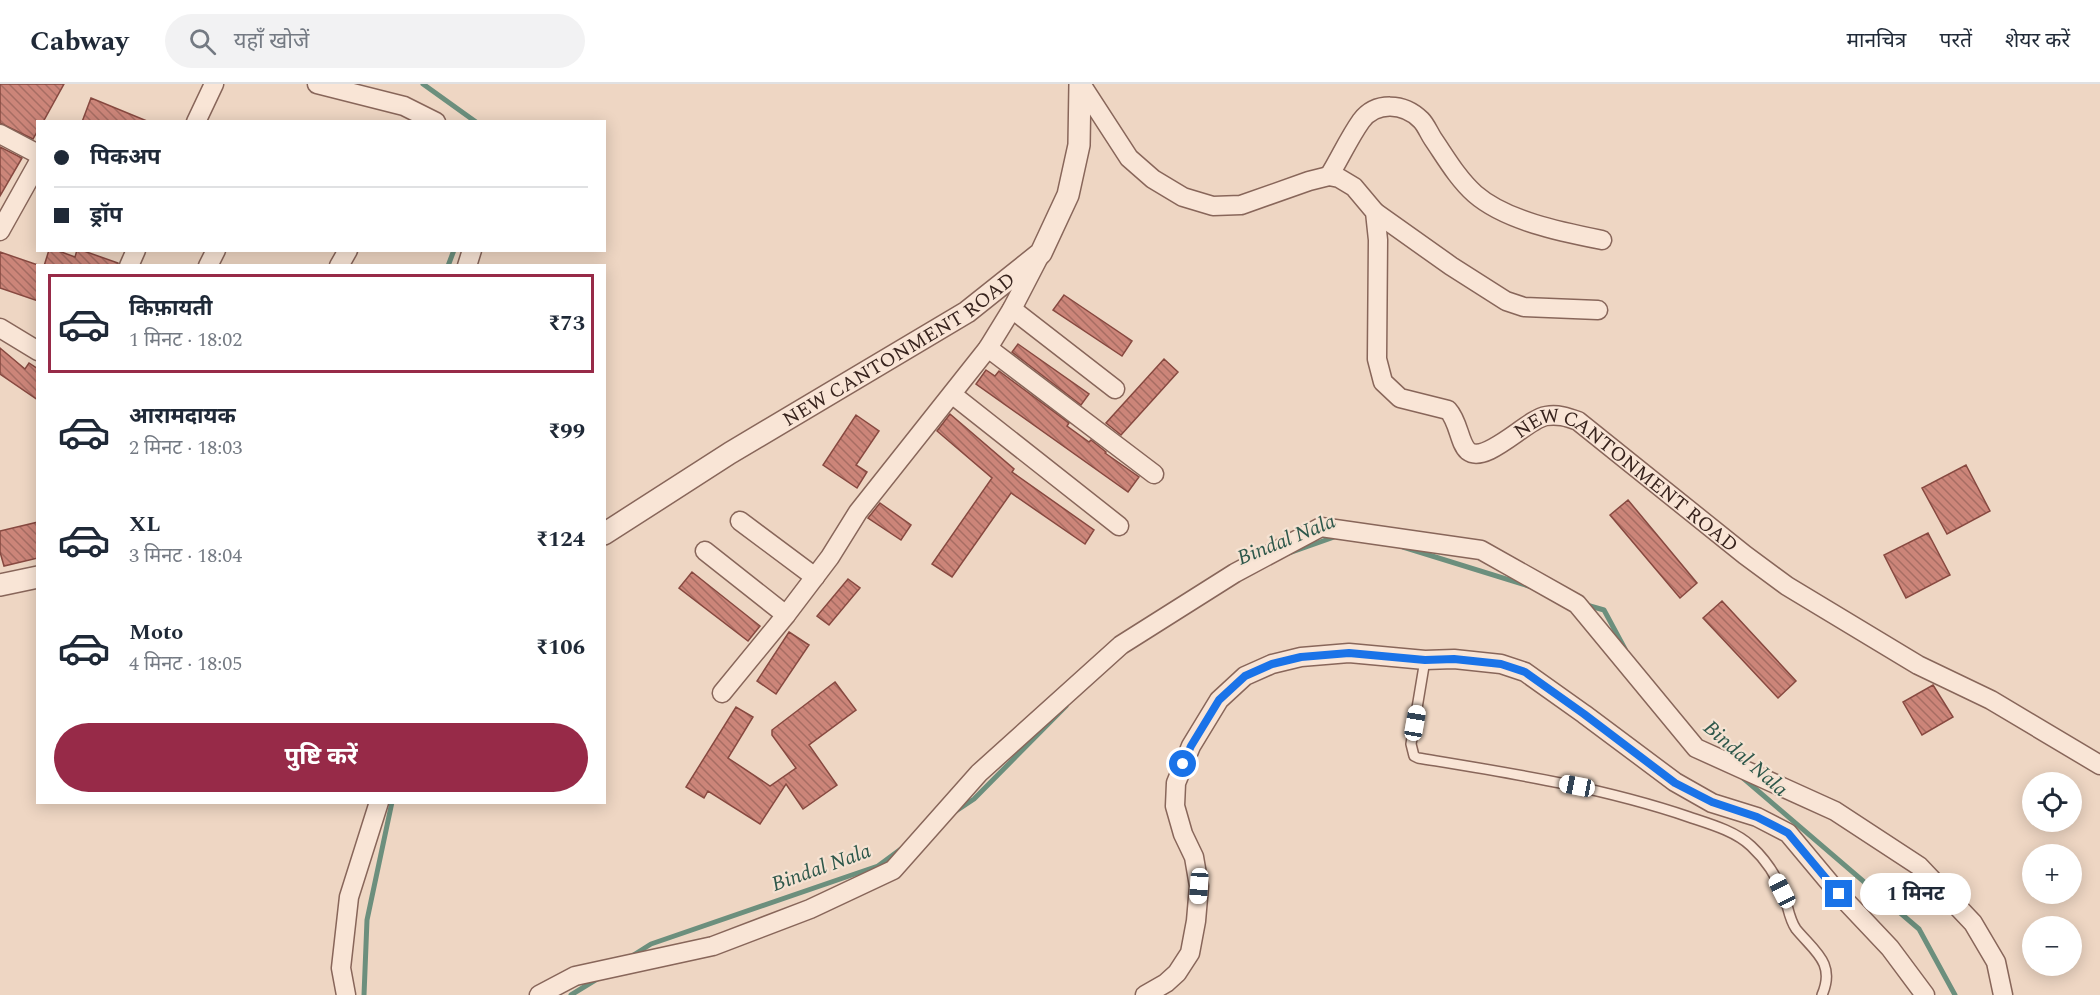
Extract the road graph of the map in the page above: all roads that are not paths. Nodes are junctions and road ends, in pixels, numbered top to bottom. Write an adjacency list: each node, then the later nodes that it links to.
1 (214, 84): 5 (street)
2 (317, 84): 4 (street)
3 (1081, 84): 10 (street, NEW CANTONMENT ROAD); 14 (street, NEW CANTONMENT ROAD)
4 (400, 114): 6 (street)
5 (197, 120)
6 (427, 120)
7 (0, 134): 8 (street)
8 (36, 153)
9 (36, 167): 12 (street)
10 (1329, 176): 11 (street); 13 (street)
11 (1375, 212): 16 (street); 33 (street, NEW CANTONMENT ROAD)
12 (0, 231)
13 (1602, 240)
14 (1041, 254): 15 (street); 25 (street, NEW CANTONMENT ROAD)
15 (1012, 309): 18 (street); 20 (street)
16 (1598, 310)
17 (0, 328): 19 (street)
18 (988, 348): 21 (street); 22 (street)
19 (36, 350)
20 (1115, 389)
21 (953, 395): 24 (street); 28 (street)
22 (1154, 474)
23 (740, 521): 28 (street)
24 (1119, 526)
25 (606, 533)
26 (705, 550): 30 (street)
27 (36, 577): 29 (street)
28 (815, 577): 30 (street)
29 (0, 585)
30 (786, 615): 32 (street)
31 (1425, 660): 37 (street); 38 (lane); 39 (street)
32 (722, 693)
33 (2100, 765)
34 (378, 804): 35 (street)
35 (346, 995)
36 (538, 995): 40 (street)
37 (1145, 995)
38 (1822, 995)
39 (1925, 995)
40 (2003, 995)

